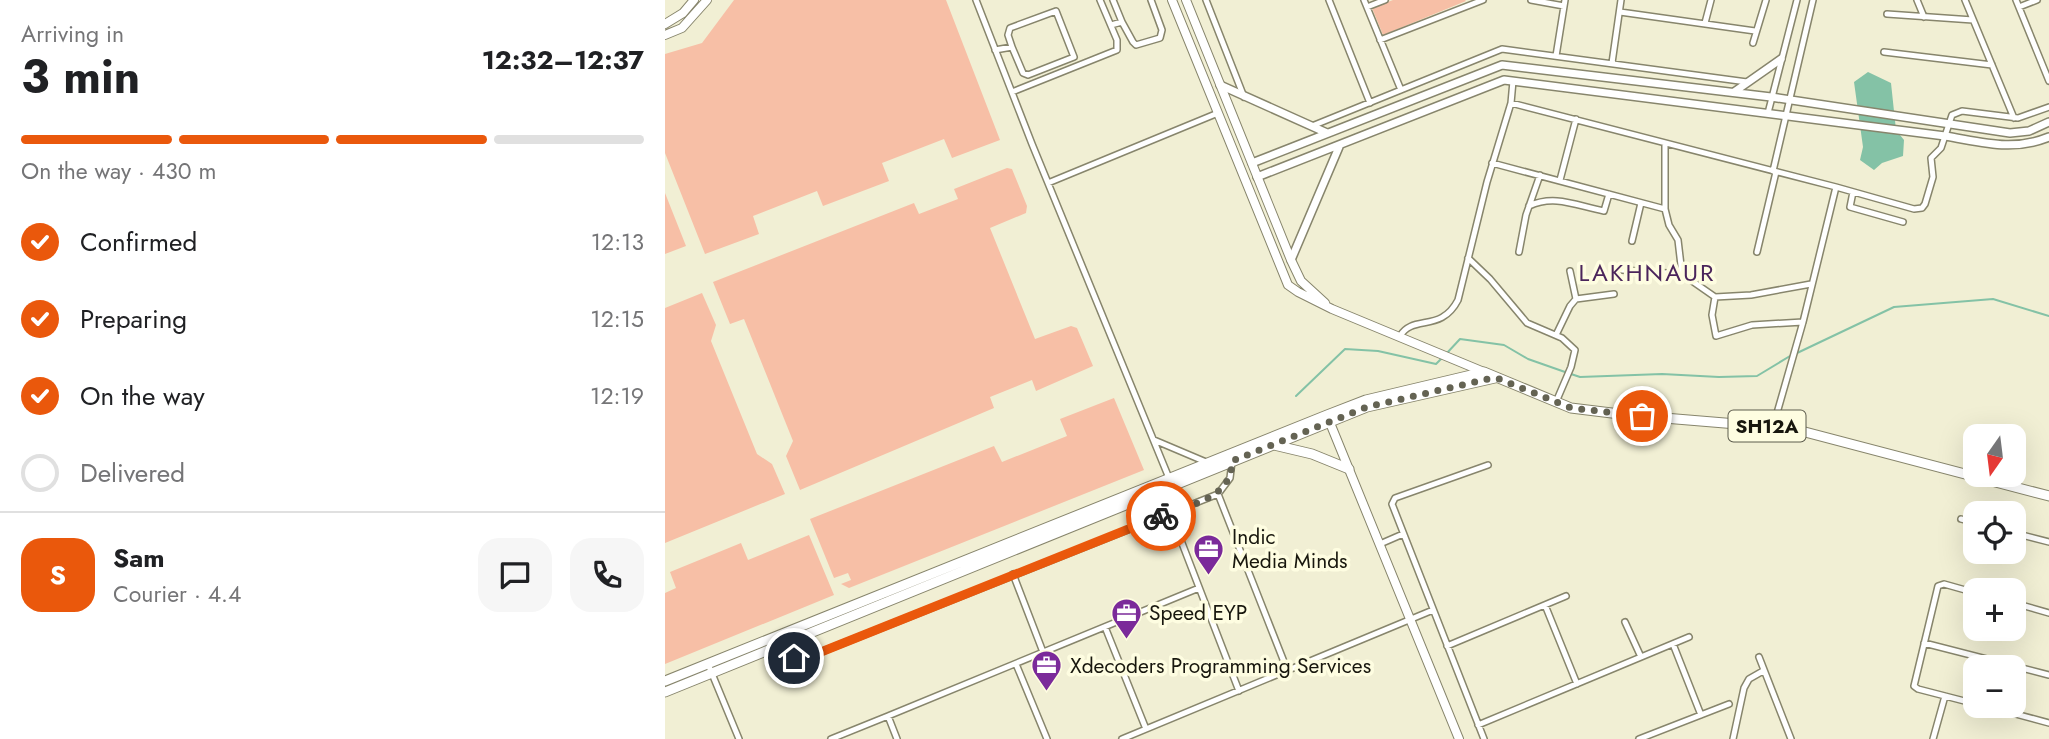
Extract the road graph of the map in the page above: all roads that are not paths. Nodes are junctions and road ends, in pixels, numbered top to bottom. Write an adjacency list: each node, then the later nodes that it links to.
1 (694, 0): 34 (main road)
2 (706, 0): 37 (main road)
3 (976, 0): 41 (street)
4 (1100, 0): 35 (street)
5 (1113, 0): 32 (street)
6 (1151, 0): 32 (street)
7 (1172, 0): 63 (main road)
8 (1186, 0): 53 (main road)
9 (1206, 0): 57 (street)
10 (1329, 0): 60 (street)
11 (1364, 0): 26 (street)
12 (1385, 0): 26 (street)
13 (1483, 0): 24 (street)
14 (1531, 0): 25 (street)
15 (1621, 0): 28 (street)
16 (1711, 0): 33 (street)
17 (1766, 0): 36 (street)
18 (1797, 0): 44 (street)
19 (1813, 0): 59 (street)
20 (1917, 0): 30 (street)
21 (1965, 0): 31 (street)
22 (2016, 0): 27 (street)
23 (2037, 0): 27 (street)
24 (1474, 1): 38 (street)
25 (1564, 3): 43 (street)
26 (1367, 7): 38 (street)
27 (2019, 7): 47 (street)
28 (1620, 12): 33 (street); 45 (street)
29 (1887, 14): 30 (street)
30 (1924, 17): 31 (street)
31 (1973, 20): 46 (street)
32 (1122, 22): 35 (street)
33 (1705, 23): 36 (street)
34 (665, 24)
35 (1111, 25): 55 (street)
36 (1755, 31): 39 (street)
37 (665, 35)
38 (1380, 40): 54 (street)
39 (1753, 43)
40 (1012, 47): 40 (street); 41 (street)
41 (995, 50): 55 (street)
42 (1884, 52): 46 (street)
43 (1556, 56): 45 (street); 54 (street)
44 (1781, 59): 51 (street); 58 (street)
45 (1612, 63): 48 (street)
46 (1991, 65): 66 (street)
47 (2046, 66): 50 (street)
48 (1671, 72): 51 (street); 52 (street)
49 (1513, 81): 61 (street); 64 (street); 75 (street)
50 (2049, 81)
51 (1747, 82): 56 (street)
52 (1667, 84): 56 (street); 71 (street)
53 (1220, 85): 57 (street); 76 (main road)
54 (1401, 90): 60 (street)
55 (1012, 92): 82 (street)
56 (1734, 92): 58 (street)
57 (1244, 97): 70 (street)
58 (1771, 97): 59 (street); 64 (street)
59 (1789, 100): 65 (street); 68 (street)
60 (1370, 103): 70 (street)
61 (1511, 103): 67 (street); 77 (street)
62 (2049, 107): 66 (street)
63 (1217, 113): 82 (street); 102 (main road)
64 (1768, 113): 65 (street)
65 (1785, 115): 72 (street); 78 (street)
66 (2014, 118): 68 (street)
67 (1576, 119): 74 (street); 81 (street)
68 (1948, 122): 69 (street); 72 (street)
69 (2049, 122)
70 (1312, 127): 71 (street)
71 (1327, 133): 76 (street)
72 (1945, 135): 73 (street); 84 (street)
73 (2049, 137)
74 (1665, 143): 78 (street); 88 (street)
75 (1339, 147): 80 (street); 94 (street)
76 (1252, 163): 80 (main road)
77 (1492, 163): 79 (street); 93 (street)
78 (1775, 171): 83 (street); 91 (street)
79 (1539, 175): 81 (street); 87 (street)
80 (1257, 177): 94 (main road)
81 (1560, 180): 85 (street)
82 (1048, 183): 111 (street)
83 (1836, 187): 84 (street); 98 (street)
84 (1853, 192): 89 (street)
85 (1609, 194): 86 (street); 87 (street)
86 (1641, 203): 88 (street); 90 (street)
87 (1529, 206): 92 (street)
88 (1665, 209): 97 (street)
89 (1903, 222)
90 (1632, 241)
91 (1757, 252)
92 (1519, 253)
93 (1468, 258): 104 (street); 105 (street)
94 (1291, 260): 102 (main road)
95 (1622, 270): 97 (street)
96 (1570, 271): 101 (street)
97 (1682, 274): 100 (street)
98 (1811, 284): 100 (street); 103 (street)
99 (1614, 295): 101 (street)
100 (1715, 296): 103 (street)
101 (1577, 299): 104 (street)
102 (1332, 309): 105 (main road)
103 (1803, 322): 110 (street)
104 (1556, 335): 108 (street)
105 (1400, 336): 106 (main road)
106 (1484, 372): 107 (main road, SH12A / SH12A); 109 (main road)
107 (1497, 378): 108 (main road, SH12A / SH12A); 109 (main road)
108 (1556, 403): 110 (main road, SH12A / SH12A)
109 (1329, 418): 112 (main road); 114 (main road); 116 (main road)
110 (1773, 426): 119 (main road, SH12A / SH12A)
111 (1154, 440): 114 (street); 117 (street)
112 (1273, 445): 113 (main road); 116 (main road)
113 (1232, 461): 117 (main road); 118 (street)
114 (1208, 463): 117 (main road)
115 (1488, 465): 121 (street)
116 (1349, 469): 124 (main road)
117 (1171, 482): 140 (main road); 145 (main road)
118 (1217, 494): 120 (street); 146 (street)
119 (2049, 496)
120 (1170, 512): 125 (street); 126 (street)
121 (1403, 534): 124 (street); 131 (street)
122 (2026, 536): 123 (street)
123 (2049, 542)
124 (1380, 544): 133 (main road)
125 (1013, 574): 140 (street); 141 (street)
126 (1199, 588): 135 (street); 151 (street)
127 (1963, 589): 137 (street)
128 (1566, 596): 129 (street)
129 (1545, 604): 139 (street); 150 (street)
130 (2026, 606): 132 (street)
131 (1433, 610): 133 (street); 139 (street)
132 (2049, 613)
133 (1410, 619): 146 (street); 167 (main road)
134 (1625, 622): 142 (street)
135 (1105, 627): 141 (street); 161 (street)
136 (1689, 637): 138 (street)
137 (1924, 643): 148 (street); 153 (street)
138 (1673, 644): 142 (street); 156 (street)
139 (1447, 646): 160 (street)
140 (772, 649): 145 (main road)
141 (1043, 652): 144 (street)
142 (1641, 657): 150 (street)
143 (1759, 657): 147 (street)
144 (1016, 664): 157 (street); 165 (street)
145 (710, 669): 149 (main road); 152 (main road); 162 (street)
146 (1288, 671): 151 (street)
147 (1763, 671): 170 (street); 171 (street)
148 (2049, 675)
149 (665, 681)
150 (1577, 684): 160 (street)
151 (1239, 691): 161 (street)
152 (665, 692)
153 (1945, 696): 154 (street); 172 (street)
154 (1963, 701)
155 (1729, 704): 156 (street)
156 (1701, 715): 169 (street)
157 (888, 716): 163 (street); 164 (street)
158 (2026, 717): 159 (street)
159 (2049, 723)
160 (1478, 725): 168 (street)
161 (1146, 729): 166 (street)
162 (739, 739)
163 (831, 739)
164 (897, 739)
165 (1047, 739)
166 (1122, 739)
167 (1459, 739)
168 (1484, 739)
169 (1639, 739)
170 (1733, 739)
171 (1791, 739)
172 (1933, 739)

